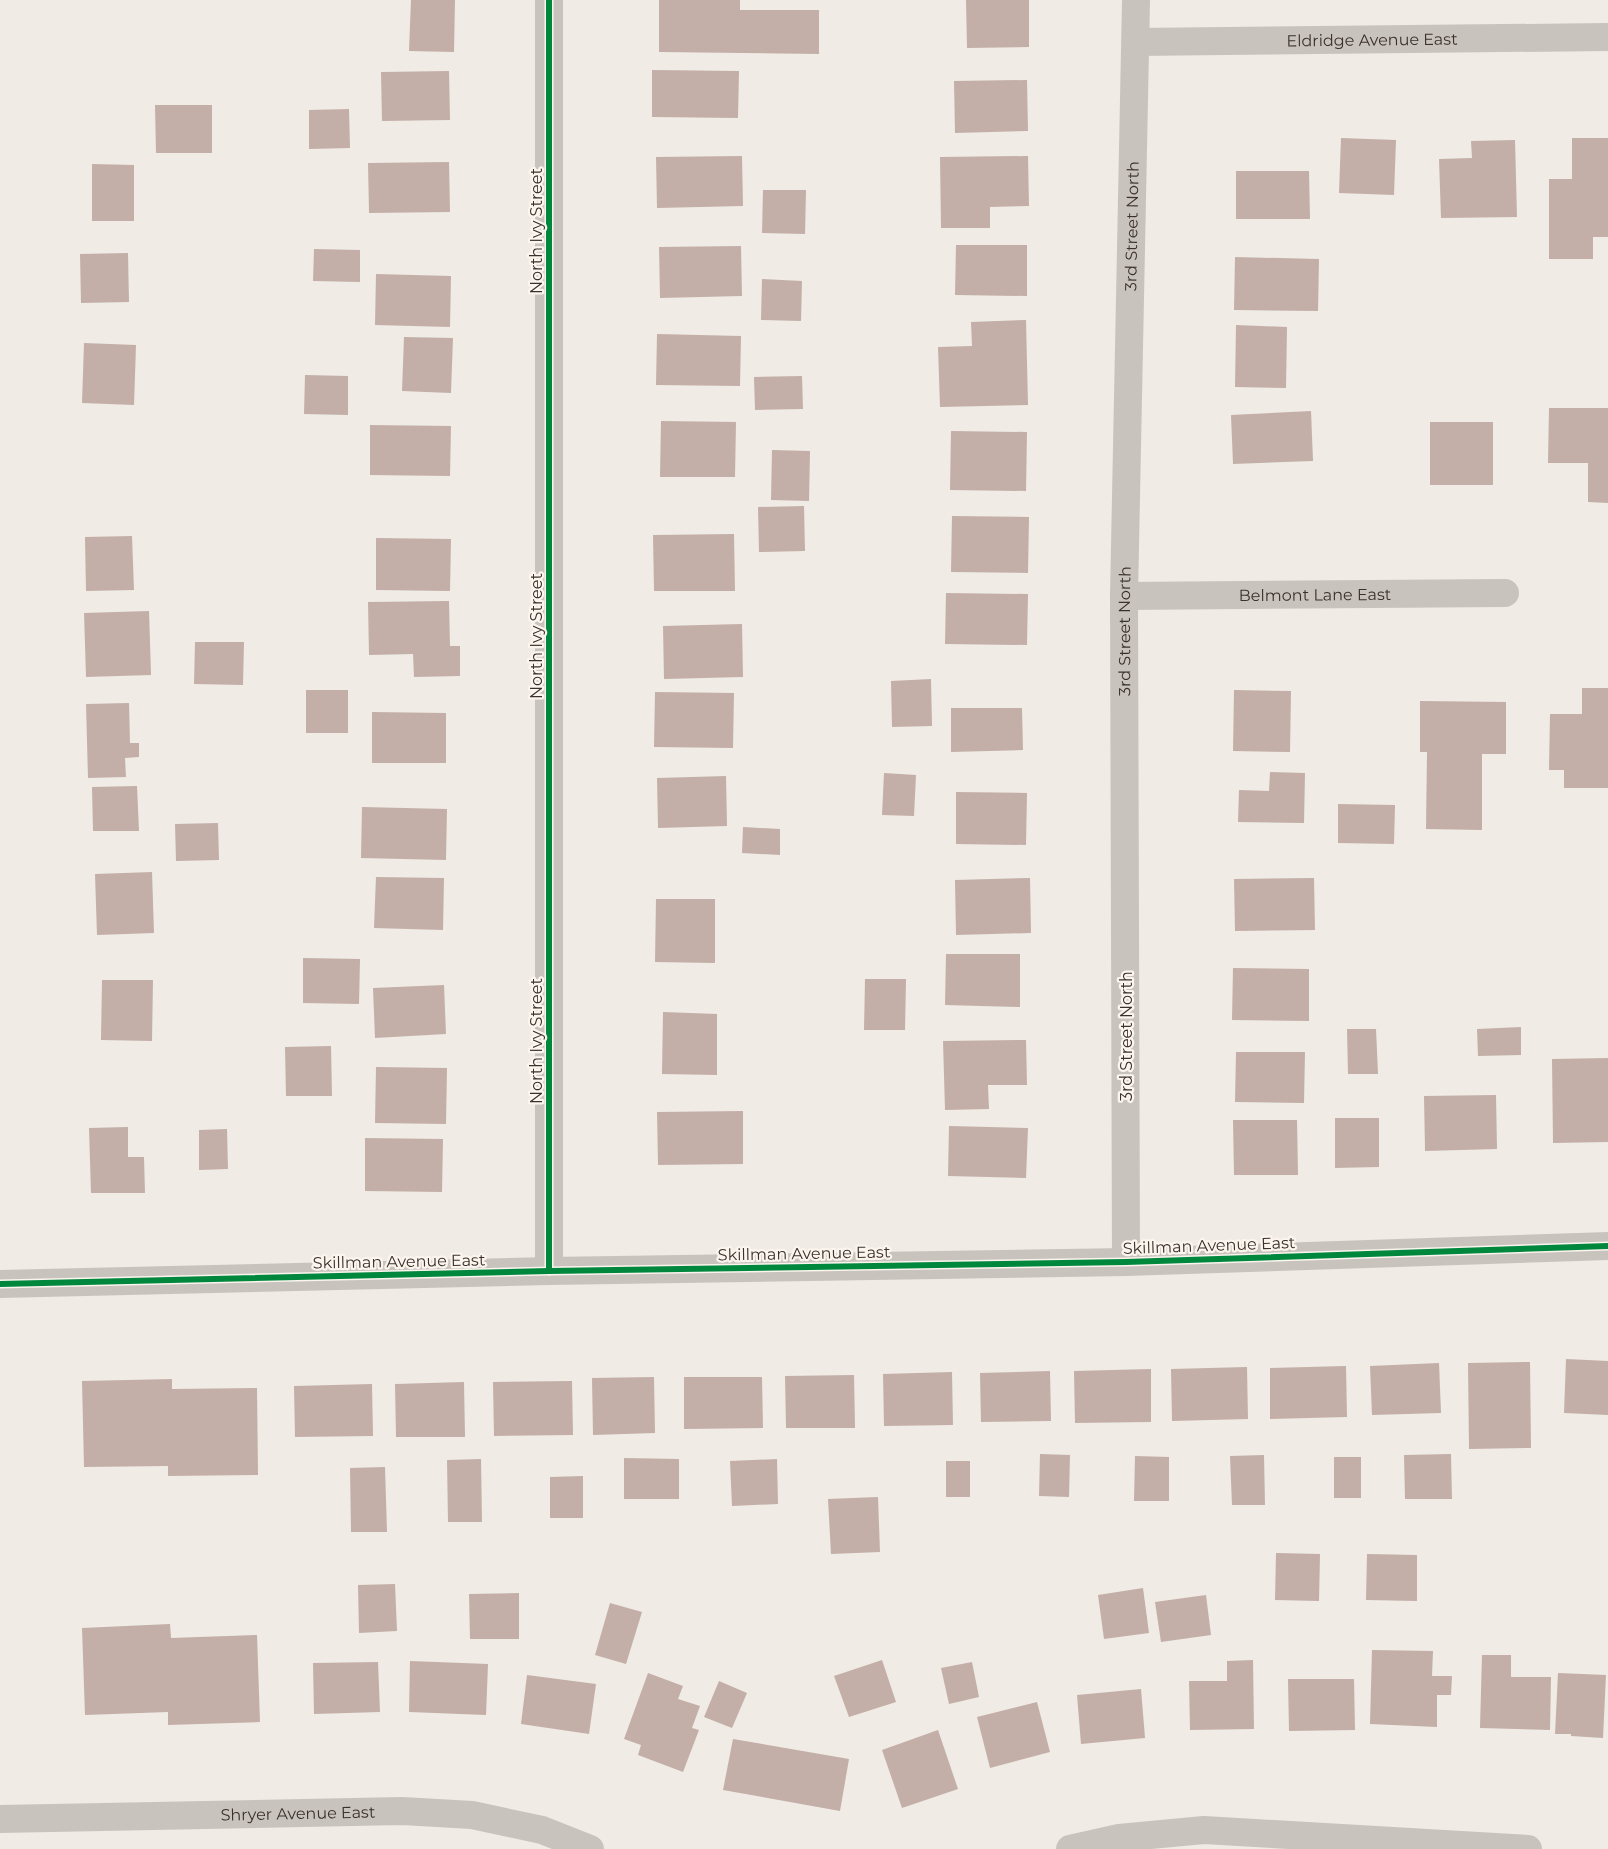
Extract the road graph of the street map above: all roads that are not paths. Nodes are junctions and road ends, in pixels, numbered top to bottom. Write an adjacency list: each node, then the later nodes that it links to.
1 (550, 0): 9 (street, North Ivy Street)
2 (1136, 0): 4 (street, 3rd Street North)
3 (1608, 36): 4 (street, Eldridge Avenue East)
4 (1136, 42): 6 (street, 3rd Street North)
5 (1505, 592): 6 (street, Belmont Lane East)
6 (1124, 596): 8 (street, 3rd Street North)
7 (1608, 1246): 8 (street, Skillman Avenue East)
8 (1126, 1262): 9 (street, Skillman Avenue East)
9 (550, 1271): 10 (street, Skillman Avenue East)
10 (0, 1284)
11 (0, 1819): 12 (street, Shryer Avenue East)
12 (590, 1849)
13 (1070, 1849): 14 (street)
14 (1528, 1849)

